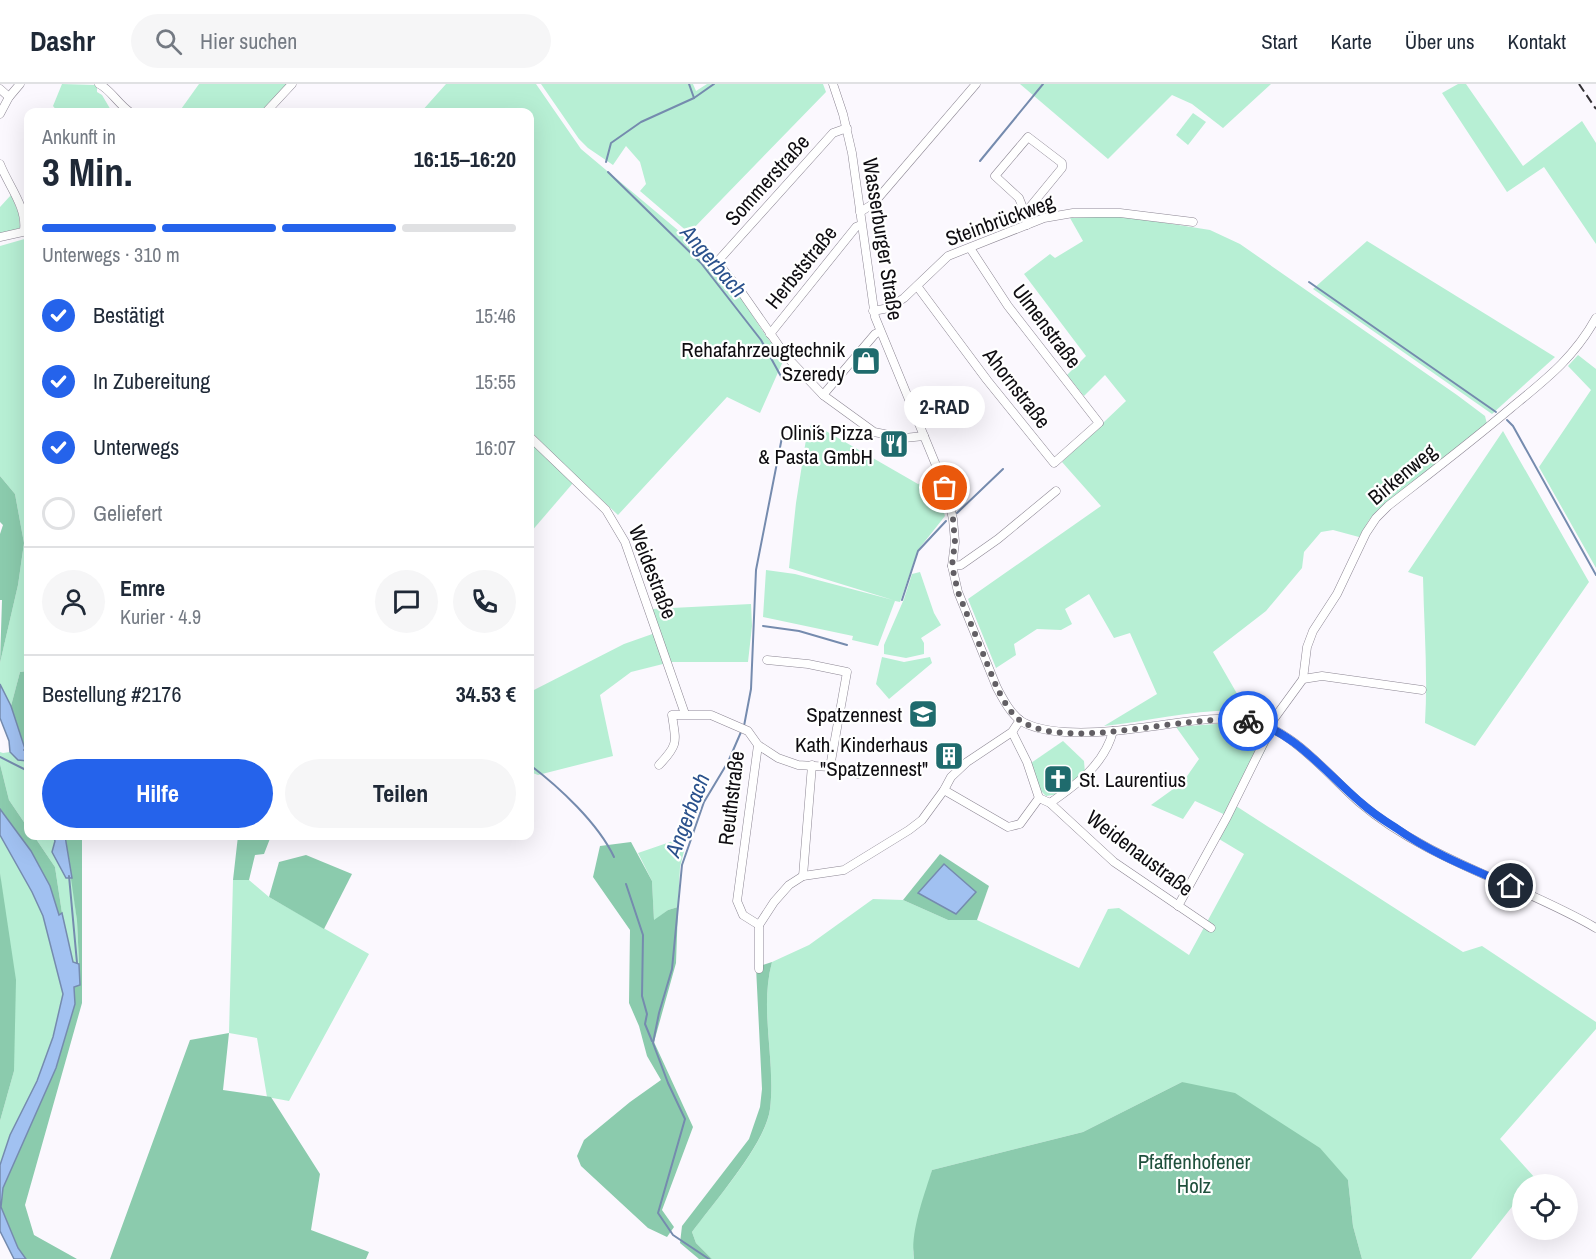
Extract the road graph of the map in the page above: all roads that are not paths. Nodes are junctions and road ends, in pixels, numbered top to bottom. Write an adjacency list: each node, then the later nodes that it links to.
1 (20, 84): 7 (street)
2 (99, 84): 8 (street)
3 (292, 84): 9 (street)
4 (833, 84): 11 (street, Wasserburger Straße)
5 (976, 84): 13 (street)
6 (0, 89): 7 (street)
7 (9, 97): 10 (street)
8 (125, 108)
9 (270, 108)
10 (0, 114)
11 (847, 128): 13 (street, Wasserburger Straße); 26 (street, Sommerstraße)
12 (0, 164): 15 (street)
13 (860, 213): 17 (street, Wasserburger Straße)
14 (1025, 213): 14 (street); 18 (street)
15 (24, 219)
16 (1193, 222): 18 (street, Steinbrückweg)
17 (861, 225): 23 (street, Wasserburger Straße); 26 (street, Herbststraße)
18 (1027, 225): 21 (street, Steinbrückweg)
19 (24, 231): 20 (street)
20 (0, 237)
21 (970, 248): 22 (street, Steinbrückweg); 28 (street, Ulmenstraße)
22 (917, 286): 23 (street, Steinbrückweg); 28 (street, Ahornstraße)
23 (873, 311): 25 (street, Wasserburger Straße)
24 (1596, 318): 34 (street, Birkenweg)
25 (879, 332): 27 (street); 29 (street, Wasserburger Straße)
26 (770, 334): 27 (street)
27 (823, 395): 29 (street)
28 (1099, 423)
29 (924, 436): 32 (street, Wasserburger Straße)
30 (534, 441): 36 (street, Weidestraße)
31 (1056, 491): 32 (street)
32 (952, 566): 37 (street, Wasserburger Straße)
33 (767, 660): 44 (street)
34 (1302, 679): 35 (street); 38 (street, Birkenweg)
35 (1422, 690)
36 (685, 714): 41 (street, Reuthstraße); 42 (street)
37 (1020, 720): 39 (street); 40 (street)
38 (1269, 728): 39 (street); 50 (street, Birkenweg); 53 (street)
39 (1113, 731): 48 (street)
40 (1012, 732): 46 (street); 47 (street)
41 (758, 745): 43 (street); 51 (street, Reuthstraße)
42 (659, 765)
43 (812, 765): 44 (street); 49 (street)
44 (830, 767): 45 (street)
45 (858, 774)
46 (944, 790): 47 (street); 49 (street)
47 (1039, 798): 48 (street, Weidenaustraße)
48 (1050, 803): 50 (street, Weidenaustraße)
49 (802, 876): 51 (street)
50 (1178, 906): 52 (street, Weidenaustraße)
51 (759, 926): 54 (street)
52 (1211, 928)
53 (1596, 928)
54 (759, 969)

